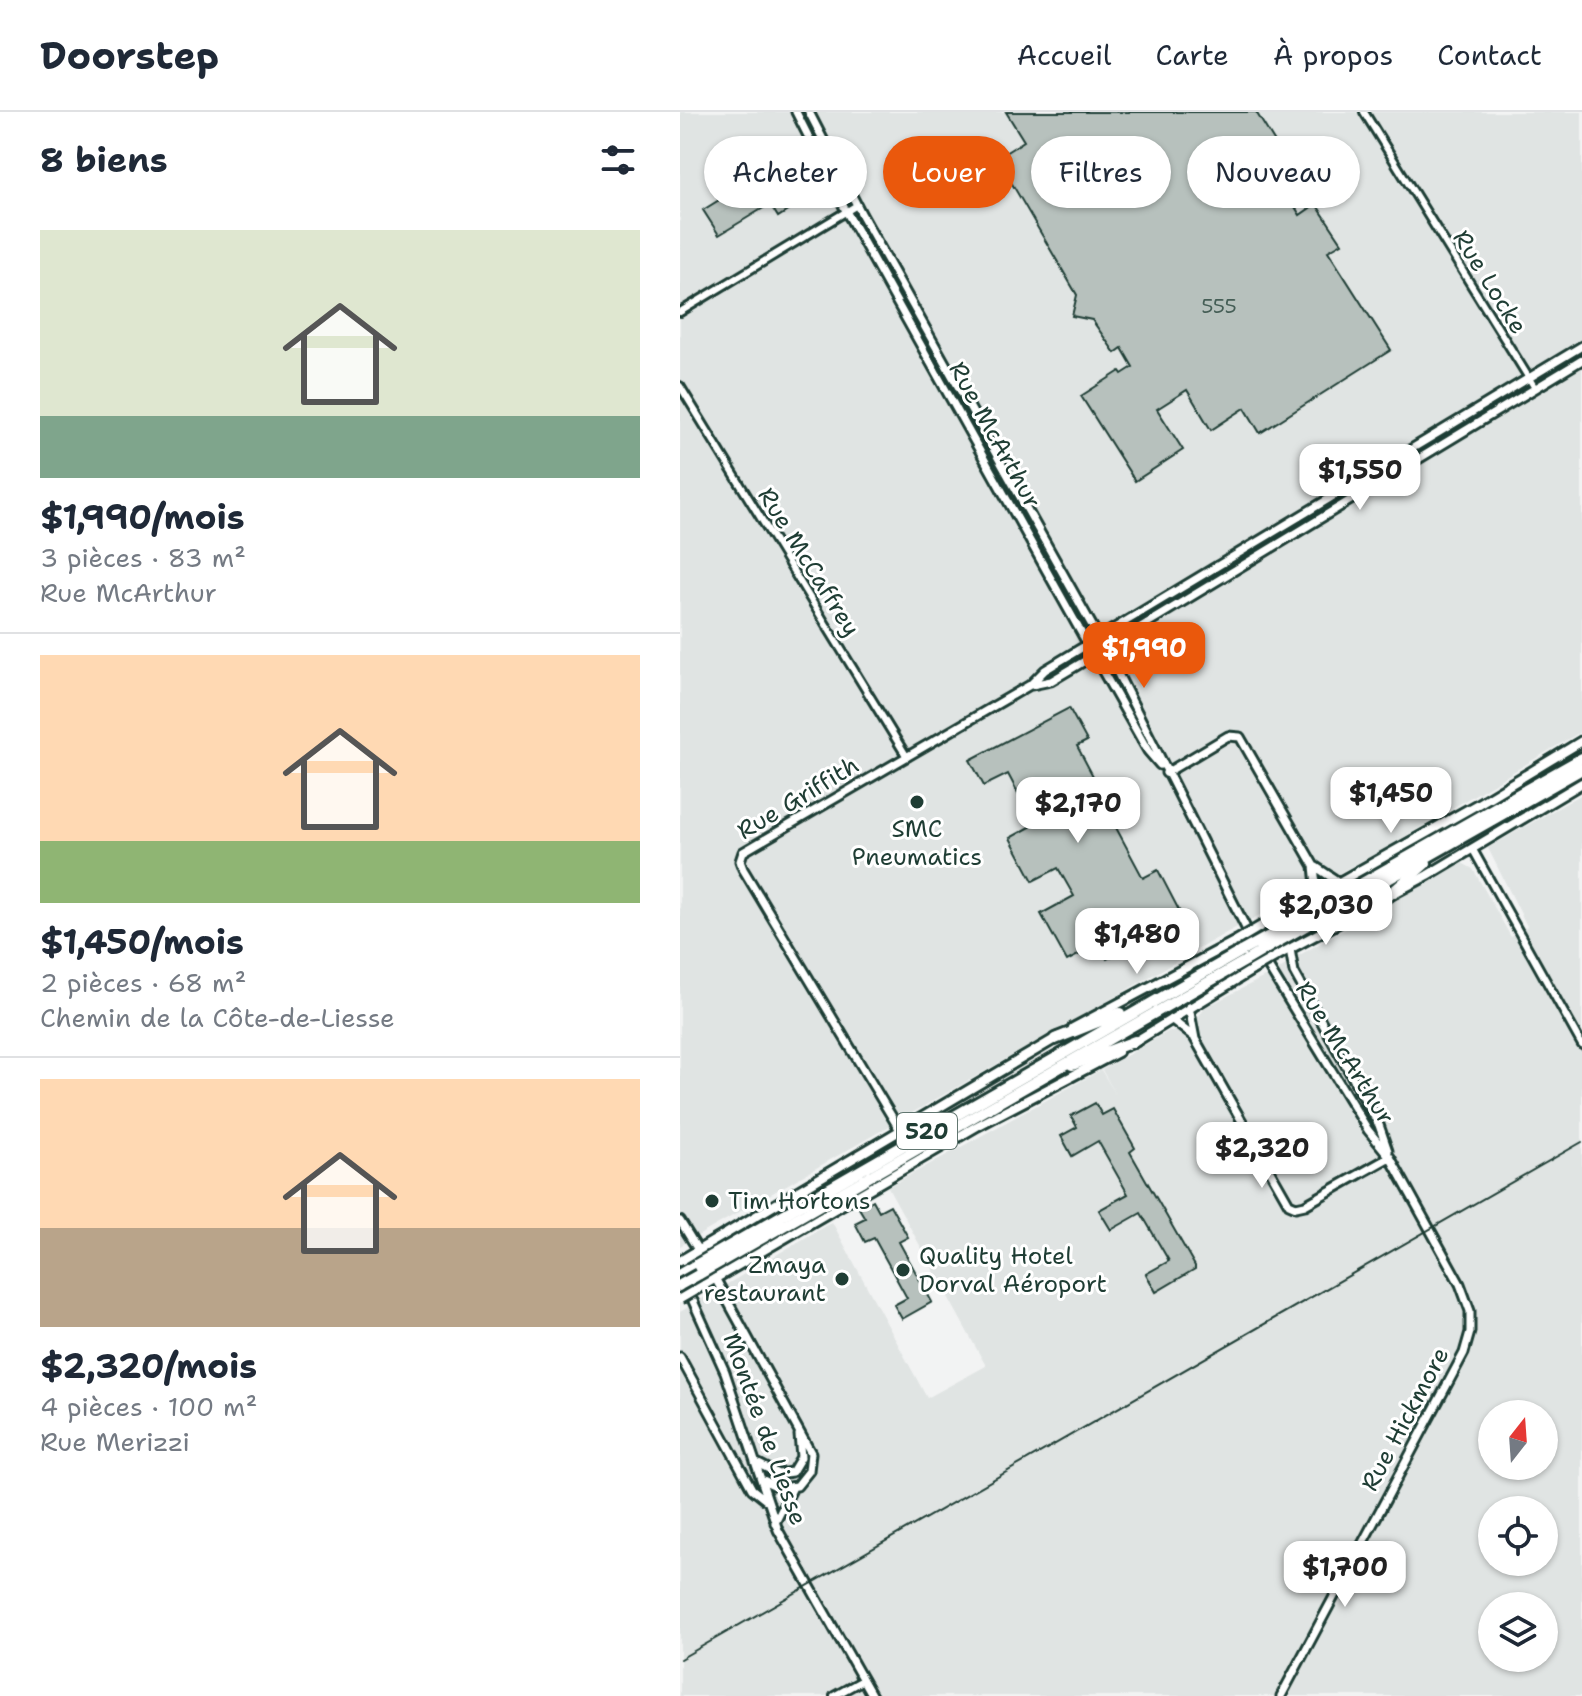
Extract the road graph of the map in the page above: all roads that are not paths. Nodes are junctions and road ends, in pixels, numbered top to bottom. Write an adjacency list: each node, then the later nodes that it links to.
1 (796, 112): 7 (street, Rue McArthur)
2 (809, 112): 4 (street, Rue McArthur)
3 (1364, 112): 11 (street, Rue Locke)
4 (821, 136)
5 (852, 208): 7 (street)
6 (859, 208): 18 (street, Rue McArthur)
7 (846, 211): 8 (street); 19 (street, Rue McArthur)
8 (680, 312)
9 (1582, 346): 11 (street, Rue Griffith)
10 (1582, 360): 13 (street, Rue Griffith)
11 (1528, 379): 13 (street, Rue Locke); 14 (street, Rue Griffith)
12 (680, 386): 24 (street, Rue McCaffrey)
13 (1535, 388): 15 (street, Rue Griffith)
14 (1431, 438): 15 (street); 16 (street, Rue Griffith)
15 (1437, 448): 17 (street, Rue Griffith)
16 (1387, 464): 17 (street); 18 (street, Rue Griffith)
17 (1393, 474): 20 (street, Rue Griffith)
18 (1099, 638): 19 (street, Rue Griffith); 20 (street, Rue McArthur)
19 (1088, 645): 21 (street, Rue McArthur); 22 (street, Rue Griffith)
20 (1105, 649): 21 (street, Rue Griffith); 27 (street, Rue McArthur)
21 (1094, 656): 22 (street, Rue Griffith); 27 (street, Rue McArthur)
22 (1030, 685): 24 (street, Rue Griffith)
23 (1582, 741): 32 (main road)
24 (907, 757): 48 (street, Rue Griffith)
25 (1582, 758): 36 (highway, 520)
26 (1582, 769): 29 (highway, 520)
27 (1166, 773): 31 (street); 35 (street, Rue McArthur)
28 (1582, 783): 30 (main road)
29 (1444, 848): 34 (highway); 36 (highway, 520)
30 (1472, 848): 34 (main road); 46 (street)
31 (1314, 866): 32 (street); 33 (street)
32 (1340, 883): 33 (main road)
33 (1317, 895): 36 (main road)
34 (1388, 896): 37 (main road)
35 (1246, 928)
36 (1271, 940): 37 (main road); 38 (highway, 520, bridge); 38 (main road, bridge); 43 (main road, bridge)
37 (1290, 949): 49 (street)
38 (1247, 960): 40 (highway, 520); 41 (main road); 47 (highway, 520)
39 (1269, 968): 49 (street, Rue McArthur)
40 (1163, 996): 43 (highway); 52 (highway, 520)
41 (1189, 1007): 42 (main road); 44 (street)
42 (1171, 1019): 44 (street); 45 (main road)
43 (1055, 1039): 48 (main road)
44 (1195, 1039): 49 (street)
45 (1135, 1041): 47 (highway); 54 (main road)
46 (1582, 1045)
47 (1026, 1085): 52 (highway, 520)
48 (901, 1132): 51 (main road)
49 (1390, 1157): 68 (street, Rue Hickmore)
50 (680, 1221): 51 (street)
51 (698, 1250): 52 (main road)
52 (692, 1269): 53 (highway, 520); 54 (main road); 55 (highway, 520, bridge); 56 (main road, bridge)
53 (680, 1274)
54 (715, 1278): 59 (street)
55 (680, 1285)
56 (680, 1299)
57 (693, 1301): 60 (street, Montée de Liesse)
58 (680, 1357): 63 (street)
59 (799, 1433): 60 (street); 62 (street)
60 (755, 1462): 61 (street, Montée de Liesse)
61 (761, 1479): 62 (street); 63 (street, Montée de Liesse)
62 (793, 1487): 64 (street)
63 (769, 1503): 64 (street, Montée de Liesse)
64 (775, 1523): 65 (street, Montée de Liesse)
65 (863, 1680): 66 (street); 67 (street, Montée de Liesse)
66 (834, 1696)
67 (872, 1696)
68 (1281, 1696)

